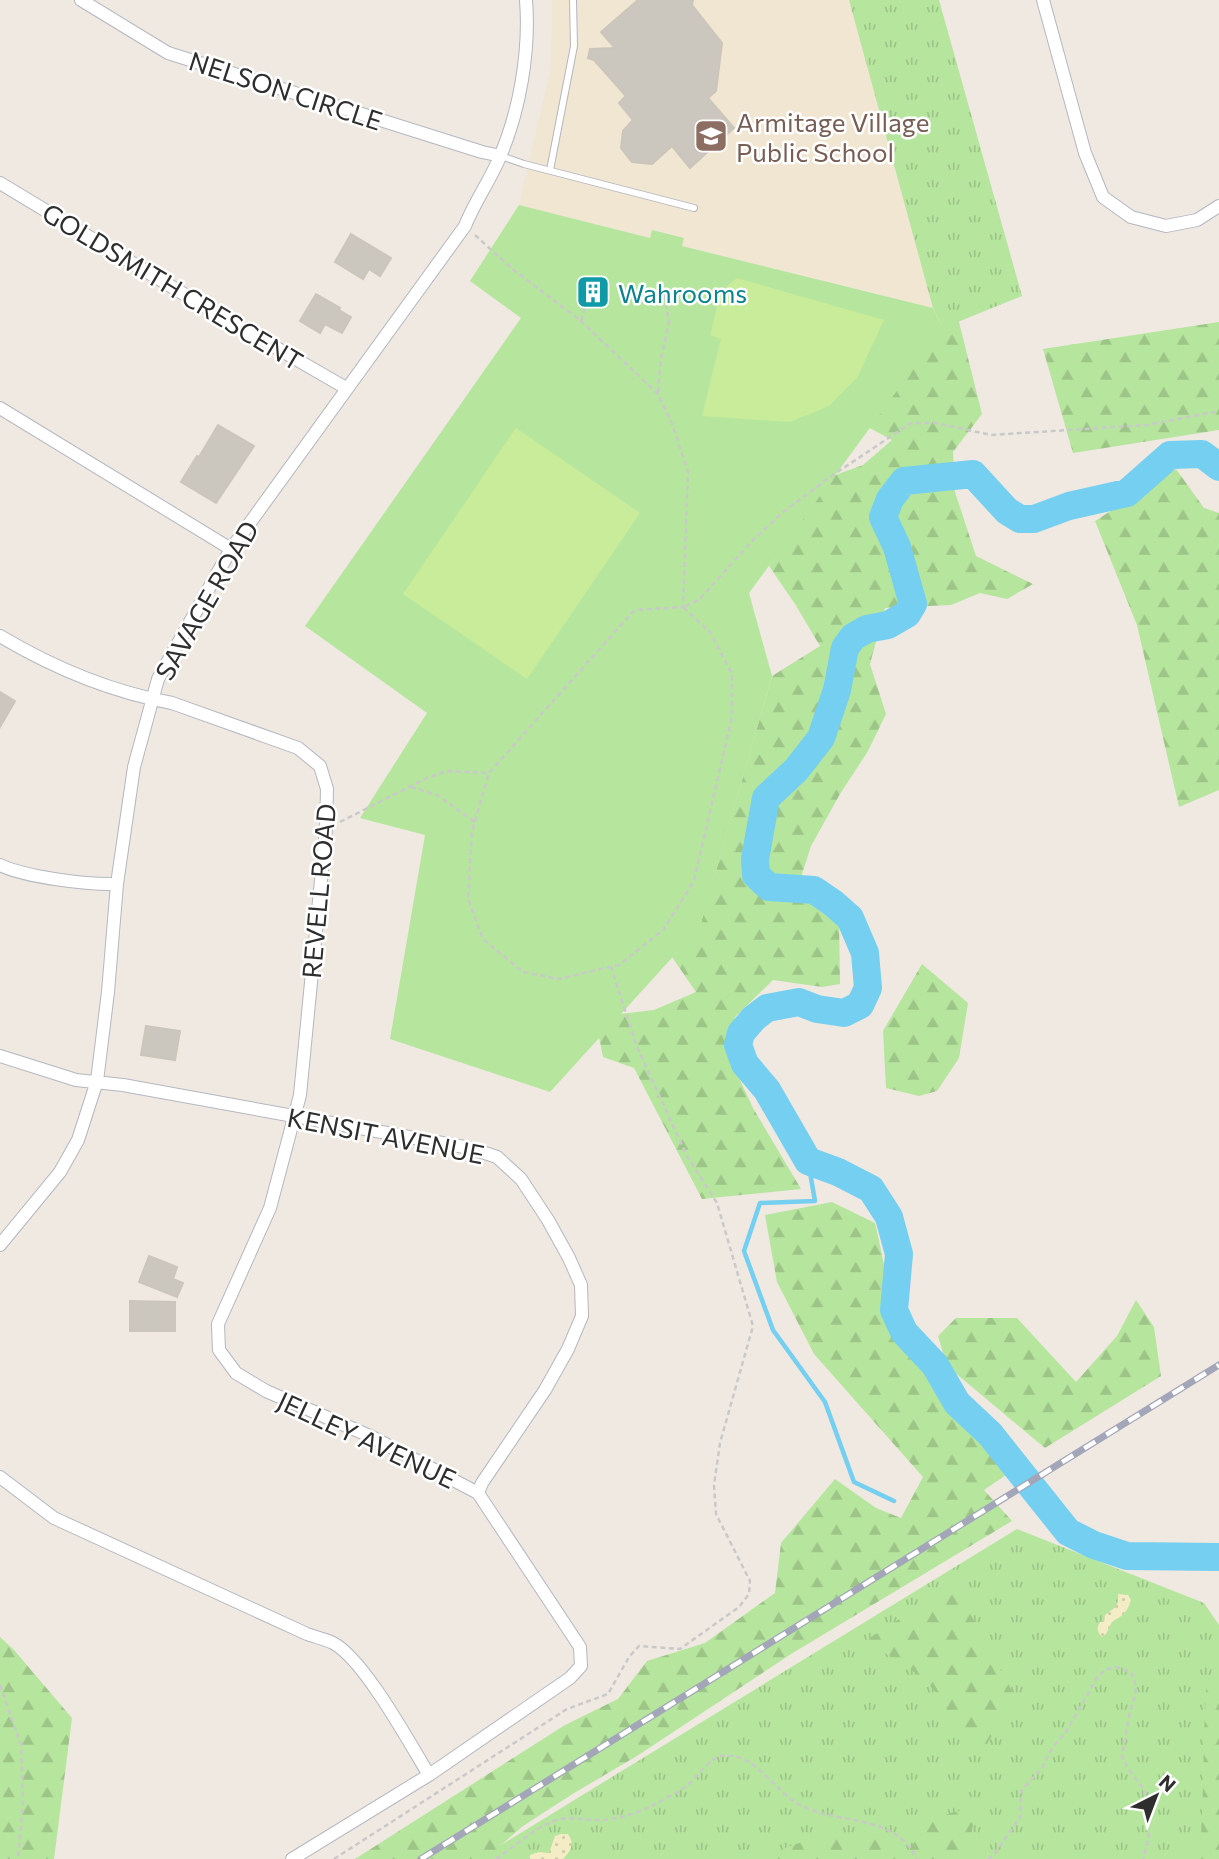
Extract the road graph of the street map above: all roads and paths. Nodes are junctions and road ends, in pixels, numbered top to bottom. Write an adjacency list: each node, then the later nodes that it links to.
1 (81, 0): 5 (street, NELSON CIRCLE)
2 (526, 0): 5 (street, SAVAGE ROAD)
3 (573, 0): 6 (lane)
4 (1043, 0): 8 (street)
5 (501, 156): 6 (lane); 10 (street, SAVAGE ROAD)
6 (550, 170): 9 (lane)
7 (0, 183): 14 (street, GOLDSMITH CRESCENT)
8 (1219, 206)
9 (694, 208)
10 (465, 226): 13 (path); 14 (street, SAVAGE ROAD)
11 (664, 291): 15 (path)
12 (587, 302): 13 (path)
13 (581, 321): 15 (path)
14 (346, 388): 18 (street, SAVAGE ROAD)
15 (658, 394): 19 (path)
16 (0, 408): 18 (street)
17 (1219, 411): 19 (path)
18 (231, 549): 21 (street, SAVAGE ROAD)
19 (683, 607): 22 (path); 28 (path)
20 (0, 636): 21 (street, REVELL ROAD)
21 (151, 699): 25 (street, REVELL ROAD); 27 (street, SAVAGE ROAD)
22 (489, 774): 23 (path); 24 (path)
23 (410, 786): 24 (path); 25 (path)
24 (475, 822): 28 (path)
25 (326, 829): 31 (street, REVELL ROAD)
26 (0, 865): 27 (street)
27 (117, 884): 30 (street, SAVAGE ROAD)
28 (611, 967): 39 (path)
29 (0, 1056): 30 (street, KENSIT AVENUE)
30 (97, 1082): 31 (street, KENSIT AVENUE); 32 (street, SAVAGE ROAD)
31 (295, 1116): 34 (street, JELLEY AVENUE); 34 (street, KENSIT AVENUE)
32 (0, 1245)
33 (0, 1477): 36 (street)
34 (478, 1493): 36 (street, JELLEY AVENUE)
35 (0, 1685): 37 (path)
36 (429, 1776): 38 (street)
37 (18, 1859)
38 (292, 1859)
39 (334, 1859)
40 (496, 1859): 41 (path)
41 (917, 1859)
42 (988, 1859): 43 (path)
43 (1143, 1859)

